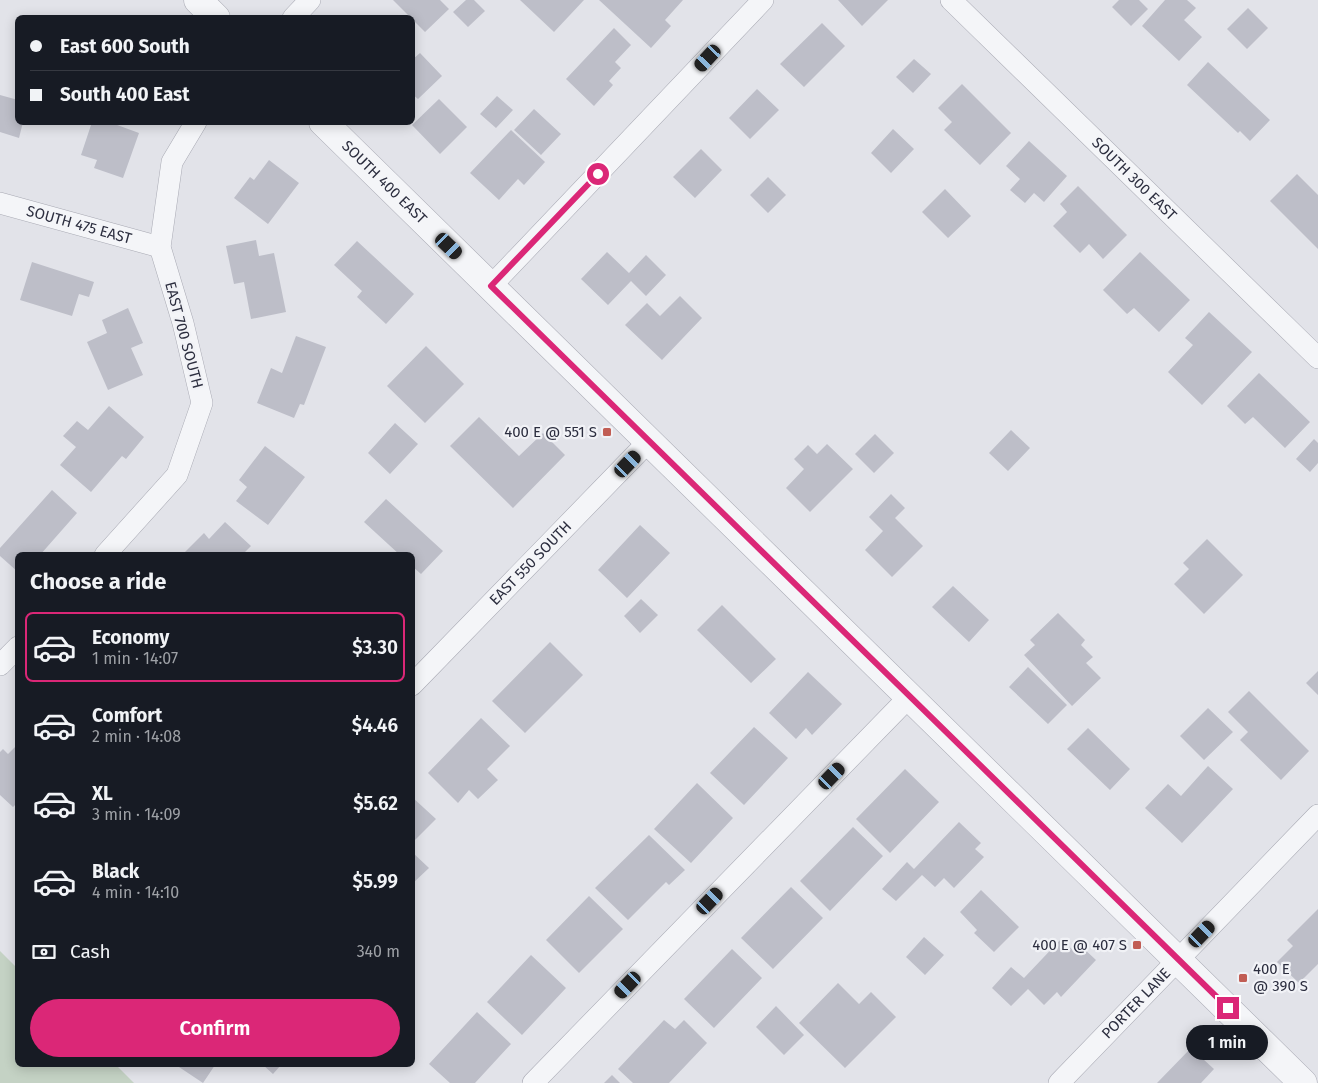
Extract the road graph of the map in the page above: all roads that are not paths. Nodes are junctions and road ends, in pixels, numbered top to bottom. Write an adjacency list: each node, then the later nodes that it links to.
1 (198, 0): 5 (street)
2 (310, 0): 6 (street)
3 (763, 0): 11 (street)
4 (951, 0): 12 (street, SOUTH 300 EAST)
5 (213, 15)
6 (296, 15)
7 (194, 125): 10 (street, EAST 700 SOUTH)
8 (326, 125): 11 (street, SOUTH 400 EAST)
9 (0, 203): 10 (street, SOUTH 475 EAST)
10 (160, 247): 14 (street, EAST 700 SOUTH)
11 (491, 286): 13 (street, SOUTH 400 EAST)
12 (1318, 358)
13 (650, 441): 17 (street, EAST 550 SOUTH); 18 (street, SOUTH 400 EAST)
14 (108, 552)
15 (15, 651): 16 (street)
16 (0, 666)
17 (415, 683)
18 (910, 696): 20 (street, SOUTH 400 EAST); 21 (street)
19 (1318, 815): 20 (street, PORTER LANE)
20 (1178, 959): 22 (street, PORTER LANE); 23 (street, SOUTH 400 EAST)
21 (533, 1083)
22 (1060, 1083)
23 (1303, 1083)

